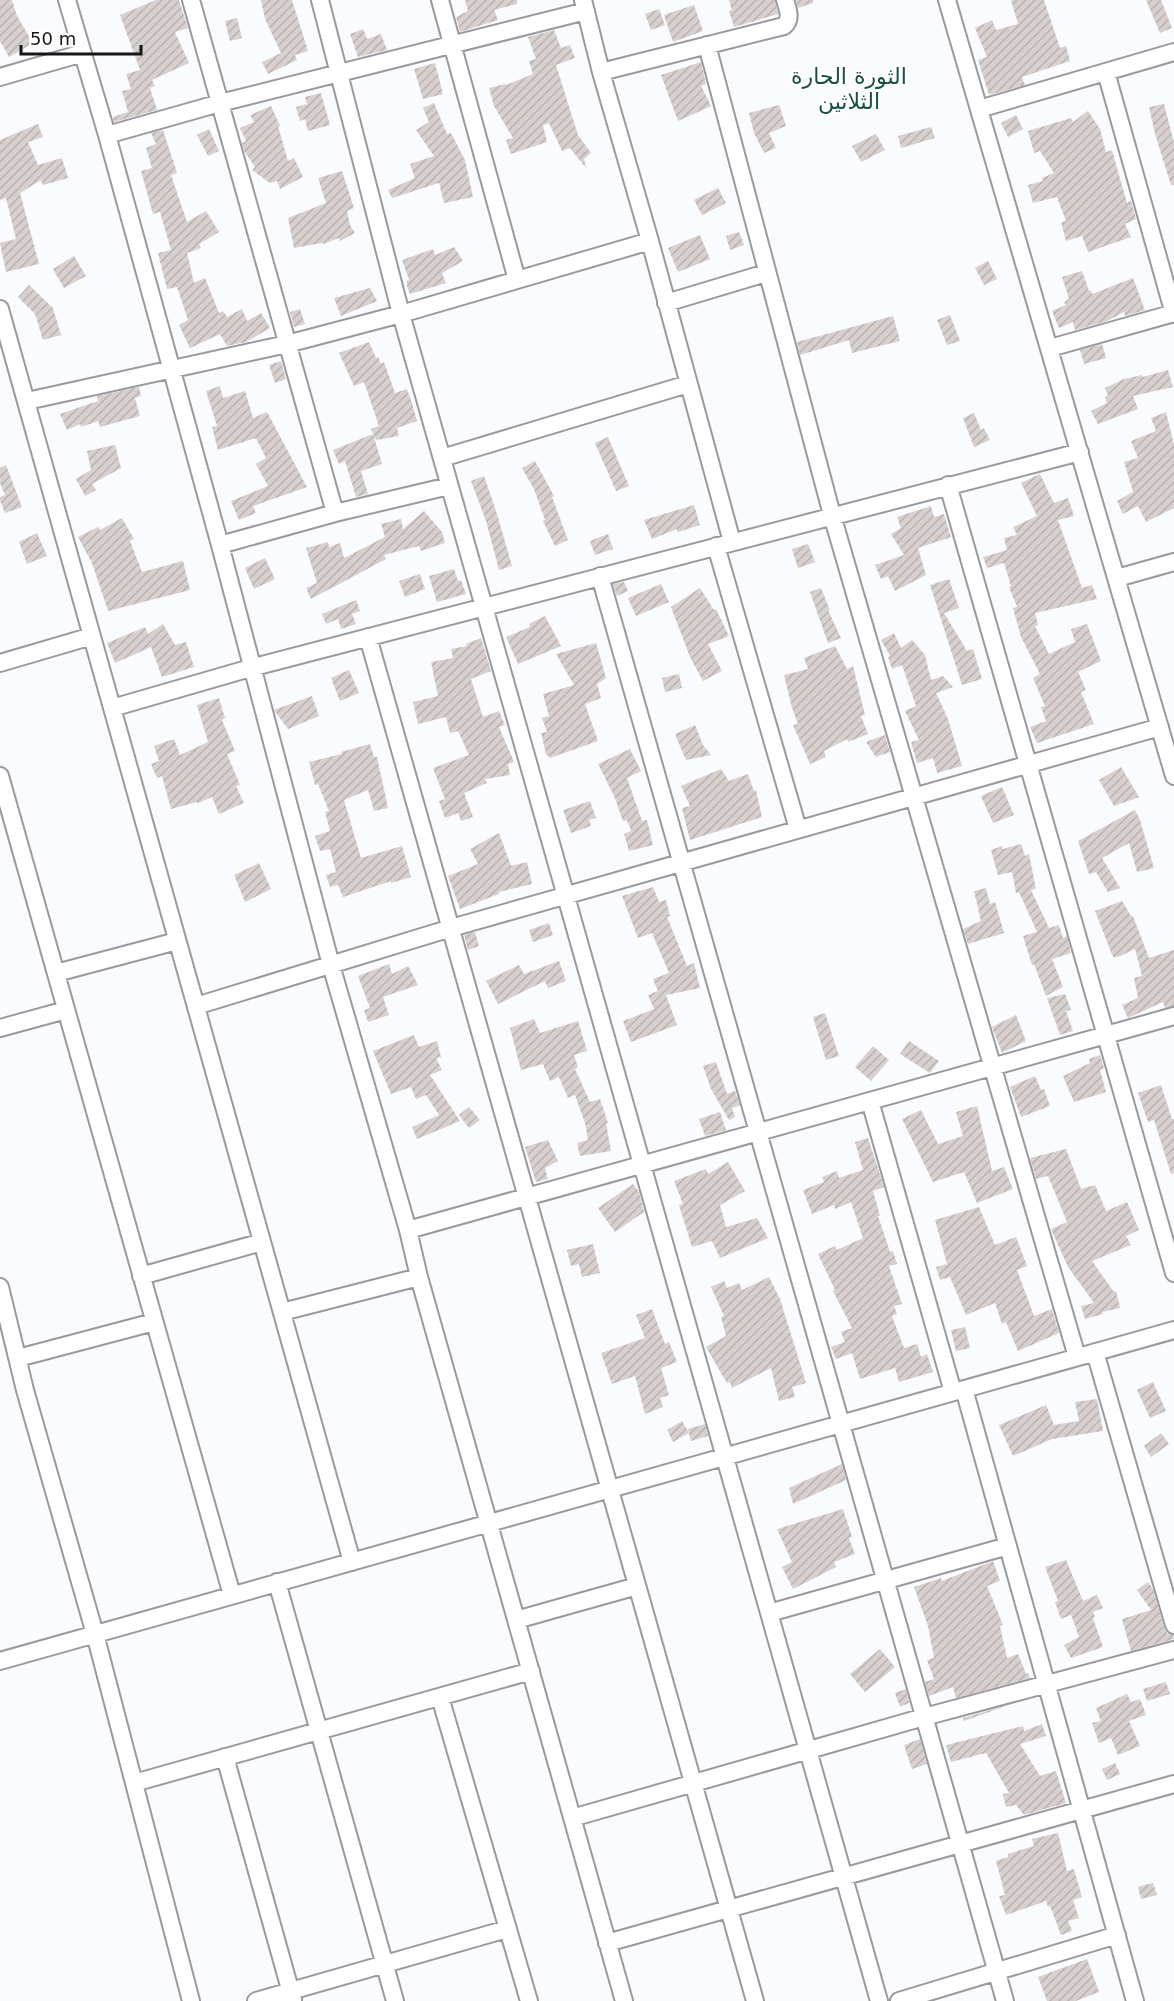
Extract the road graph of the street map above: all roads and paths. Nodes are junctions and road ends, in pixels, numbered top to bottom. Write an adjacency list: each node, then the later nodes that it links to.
1 (67, 0): 11 (street)
2 (191, 0): 16 (street)
3 (320, 0): 14 (street)
4 (440, 0): 8 (street)
5 (785, 0): 9 (street)
6 (947, 0): 17 (street)
7 (585, 5): 8 (street); 12 (street)
8 (453, 45): 14 (street); 21 (street)
9 (707, 45): 12 (street); 20 (street)
10 (1174, 52): 13 (street)
11 (83, 53): 15 (street); 18 (street)
12 (601, 72): 19 (street)
13 (1106, 72): 17 (street); 24 (street)
14 (341, 74): 16 (street); 25 (street)
15 (0, 77)
16 (220, 103): 18 (street); 27 (street)
17 (979, 109): 28 (street)
18 (107, 135): 29 (street)
19 (650, 241): 21 (street); 22 (street)
20 (766, 273): 22 (street); 37 (street)
21 (517, 280): 25 (street)
22 (666, 303): 30 (street)
23 (0, 309): 26 (street)
24 (1174, 313): 28 (street)
25 (401, 314): 27 (street); 33 (street)
26 (2, 327): 31 (street)
27 (287, 344): 29 (street); 36 (street)
28 (1050, 348): 32 (street)
29 (171, 370): 31 (street); 39 (street)
30 (688, 384): 33 (street); 38 (street)
31 (27, 401): 44 (street)
32 (1080, 452): 34 (street); 42 (street)
33 (442, 458): 35 (street)
34 (948, 485): 37 (street); 50 (street)
35 (449, 486): 36 (street); 43 (street)
36 (335, 513): 39 (street)
37 (832, 515): 38 (street); 53 (street)
38 (724, 544): 41 (street); 54 (street)
39 (220, 545): 47 (street)
40 (1174, 562): 42 (street)
41 (600, 576): 43 (street); 55 (street)
42 (1117, 578): 49 (street)
43 (484, 607): 45 (street); 56 (street)
44 (92, 636): 46 (street); 48 (street)
45 (369, 637): 47 (street); 57 (street)
46 (0, 663)
47 (254, 668): 48 (street); 59 (street)
48 (112, 708): 58 (street)
49 (1160, 727): 50 (street); 52 (street)
50 (1028, 764): 53 (street); 65 (street)
51 (0, 776): 60 (street)
52 (1174, 776)
53 (914, 796): 54 (street); 66 (street)
54 (798, 829): 55 (street)
55 (681, 862): 56 (street); 68 (street)
56 (566, 895): 57 (street); 69 (street)
57 (451, 928): 59 (street); 70 (street)
58 (177, 941): 60 (street); 61 (street)
59 (331, 965): 61 (street); 71 (street)
60 (56, 973): 62 (street)
61 (196, 1006): 72 (street)
62 (66, 1010): 64 (street); 74 (street)
63 (1174, 1016): 65 (street)
64 (0, 1028)
65 (1106, 1035): 66 (street); 73 (street)
66 (993, 1067): 67 (street); 81 (street)
67 (870, 1101): 68 (street); 83 (street)
68 (758, 1132): 69 (street); 84 (street)
69 (642, 1164): 70 (street); 85 (street)
70 (527, 1197): 71 (street); 86 (street)
71 (408, 1230): 75 (street)
72 (262, 1242): 74 (street); 77 (street)
73 (1174, 1273)
74 (141, 1276): 78 (street)
75 (419, 1277): 77 (street); 87 (street)
76 (0, 1287): 82 (street)
77 (282, 1312): 89 (street)
78 (154, 1322): 82 (street); 93 (street)
79 (1174, 1330): 80 (street)
80 (1095, 1352): 81 (street); 96 (street)
81 (1077, 1357): 83 (street)
82 (18, 1358): 97 (street)
83 (959, 1391): 84 (street); 88 (street)
84 (841, 1424): 85 (street); 90 (street)
85 (725, 1456): 86 (street); 94 (street)
86 (610, 1489): 87 (street); 92 (street)
87 (489, 1523): 89 (street); 95 (street)
88 (1008, 1546): 90 (street); 101 (street)
89 (352, 1562): 91 (street)
90 (885, 1581): 94 (street); 103 (street)
91 (277, 1582): 93 (street); 104 (street)
92 (637, 1586): 95 (street); 108 (street)
93 (232, 1595): 97 (street)
94 (769, 1613): 105 (street)
95 (516, 1620): 100 (street)
96 (1174, 1625)
97 (95, 1634): 99 (street); 107 (street)
98 (1174, 1650): 101 (street)
99 (0, 1661)
100 (531, 1671): 102 (street); 111 (street)
101 (1047, 1685): 103 (street); 110 (street)
102 (440, 1697): 104 (street); 115 (street)
103 (924, 1717): 105 (street); 112 (street)
104 (319, 1731): 106 (street); 118 (street)
105 (808, 1750): 108 (street); 113 (street)
106 (225, 1757): 107 (street); 120 (street)
107 (134, 1783): 121 (street)
108 (693, 1783): 111 (street); 114 (street)
109 (1174, 1784): 110 (street)
110 (1082, 1810): 112 (street); 116 (street)
111 (572, 1818): 117 (street)
112 (960, 1844): 113 (street); 119 (street)
113 (844, 1876): 114 (street); 127 (street)
114 (729, 1909): 117 (street); 126 (street)
115 (507, 1929): 118 (street); 124 (street)
116 (1117, 1935): 119 (street); 130 (street)
117 (607, 1942): 125 (street)
118 (385, 1964): 120 (street); 123 (street)
119 (996, 1972): 128 (street); 129 (street)
120 (292, 1996): 122 (street)
121 (190, 2001)
122 (256, 2001)
123 (395, 2001)
124 (529, 2001)
125 (624, 2001)
126 (755, 2001)
127 (879, 2001)
128 (899, 2001)
129 (1005, 2001)
130 (1135, 2001)

